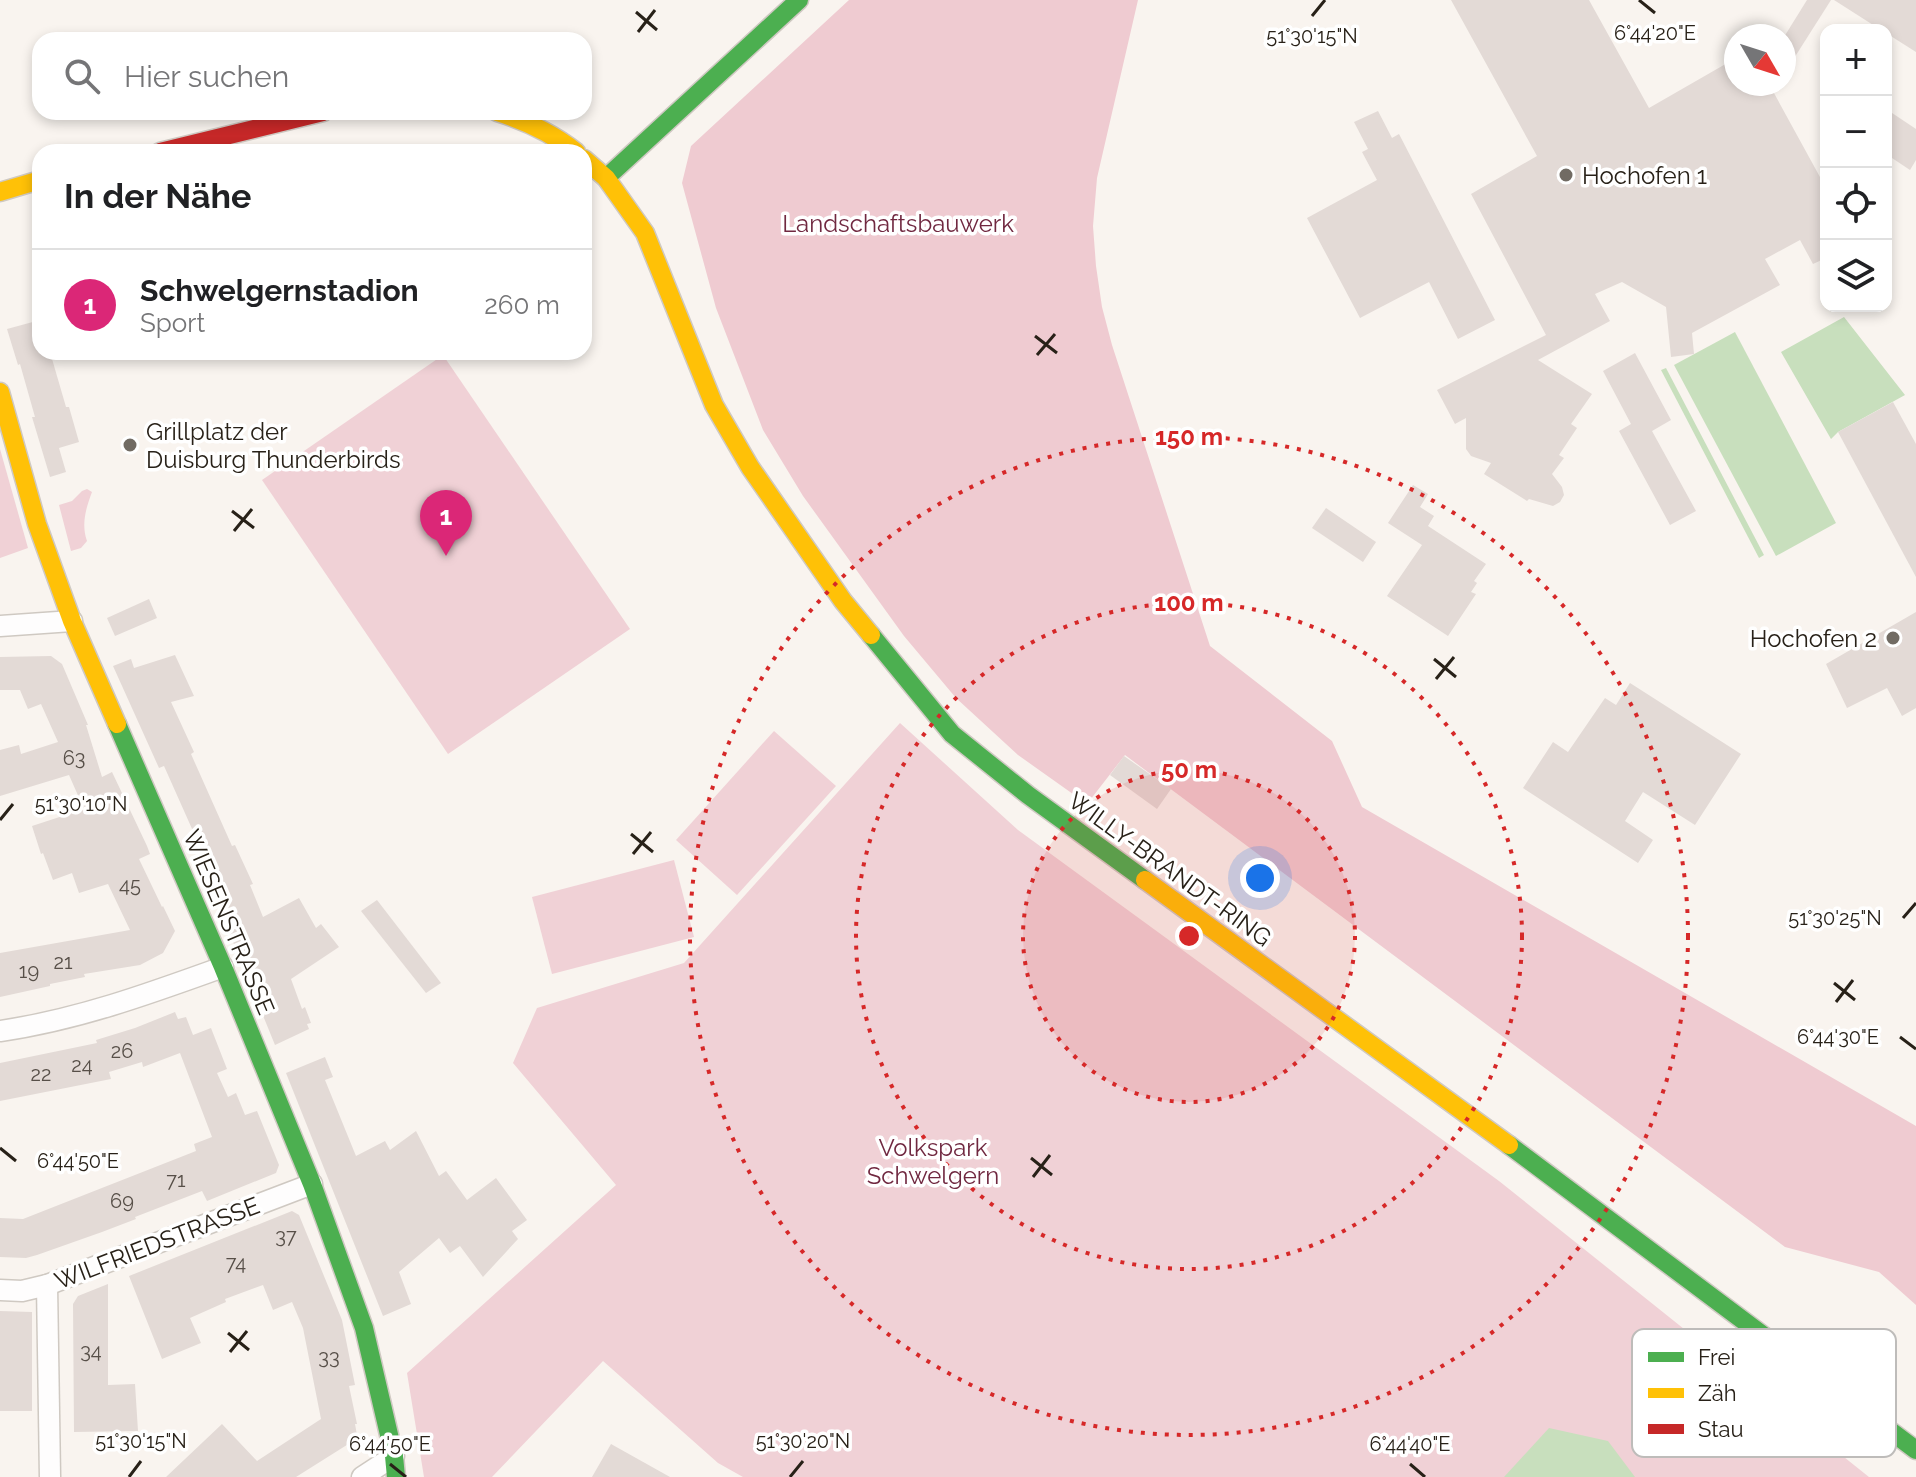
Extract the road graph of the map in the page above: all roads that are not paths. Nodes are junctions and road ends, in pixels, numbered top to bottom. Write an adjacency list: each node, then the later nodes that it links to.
1 (799, 0): 7 (main road)
2 (290, 120): 4 (main road)
3 (523, 120): 5 (main road)
4 (193, 144)
5 (567, 144)
6 (592, 166): 7 (main road, WILLY-BRANDT-RING)
7 (606, 178): 18 (main road, WILLY-BRANDT-RING)
8 (32, 182): 9 (main road)
9 (0, 192)
10 (0, 392): 11 (main road, WIESENSTRASSE)
11 (72, 621): 12 (street); 13 (main road, WIESENSTRASSE)
12 (0, 626)
13 (223, 967): 14 (street); 15 (main road, WIESENSTRASSE)
14 (0, 1031)
15 (312, 1184): 16 (street, WILFRIEDSTRASSE); 21 (main road, WIESENSTRASSE)
16 (47, 1285): 17 (street, WILFRIEDSTRASSE); 22 (street)
17 (0, 1290)
18 (1755, 1329)
19 (1896, 1435): 20 (main road, WILLY-BRANDT-RING)
20 (1916, 1450)
21 (395, 1467): 23 (street)
22 (50, 1477)
23 (362, 1477)

